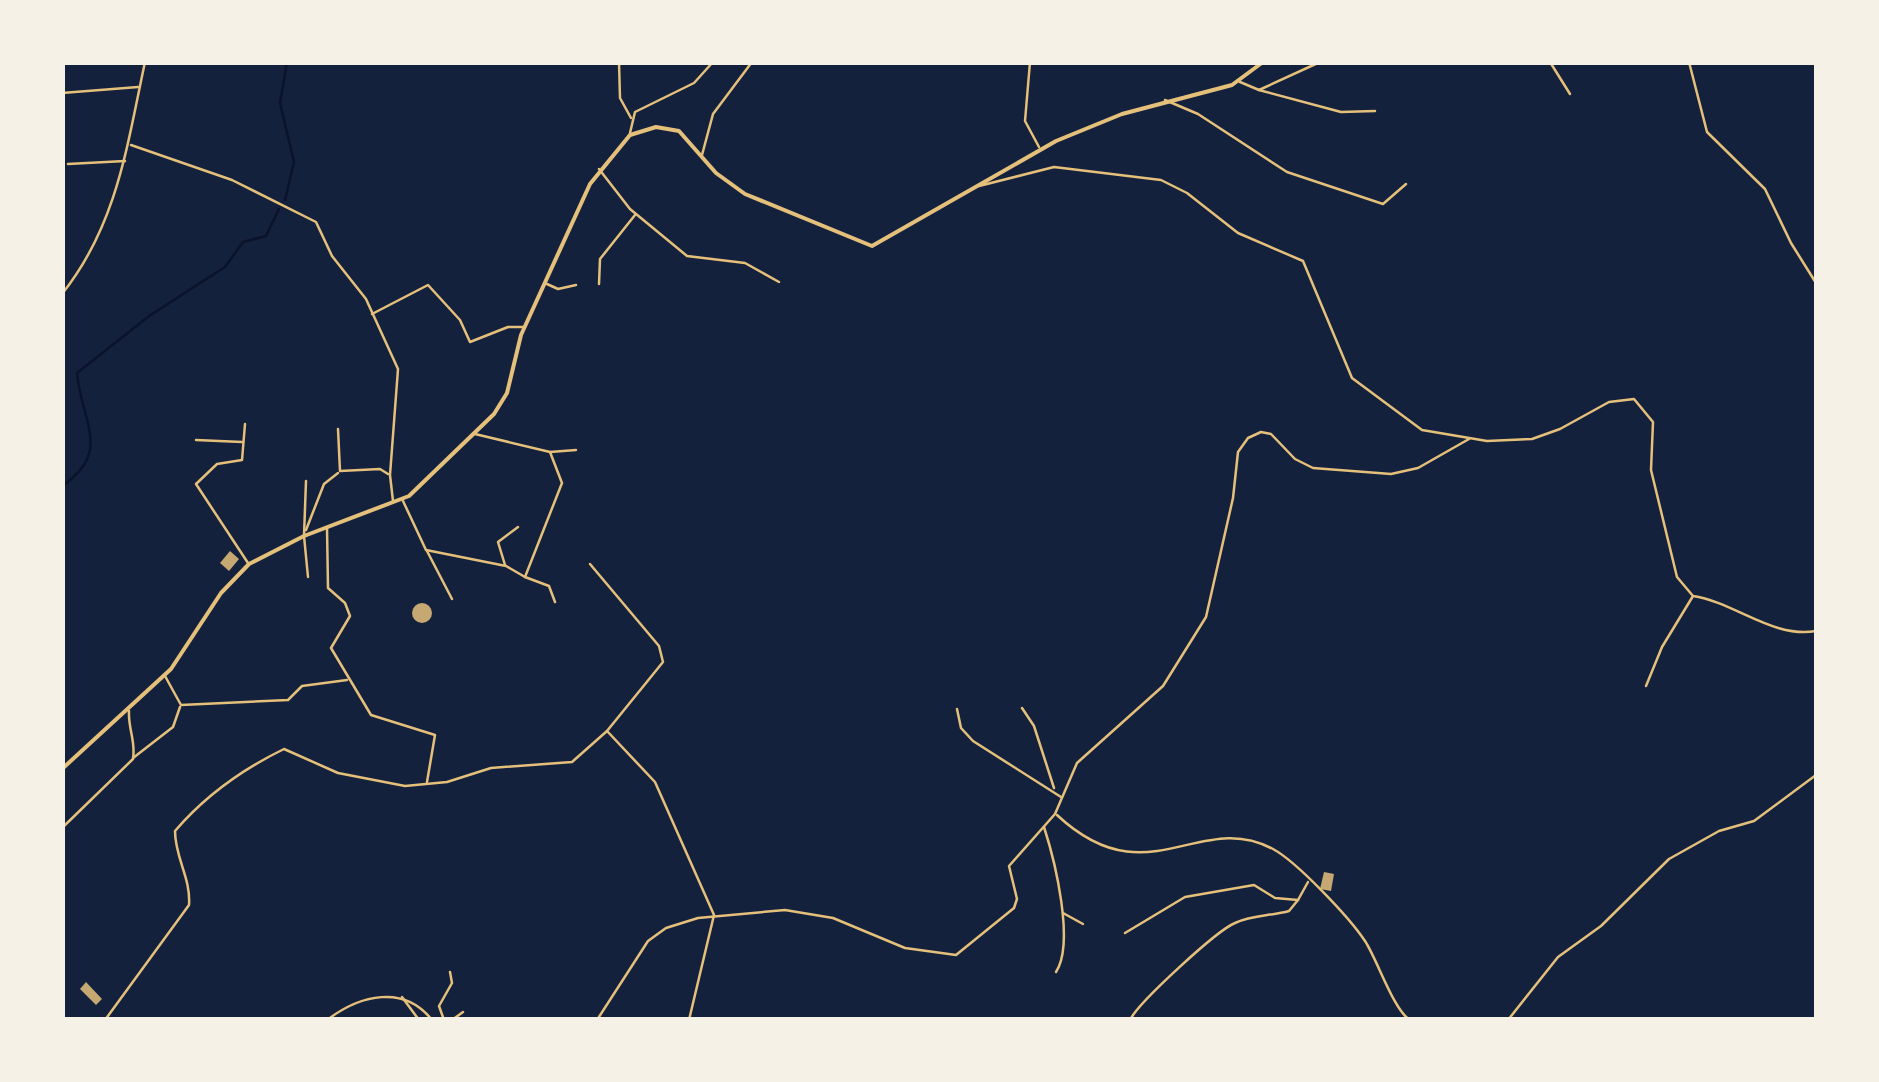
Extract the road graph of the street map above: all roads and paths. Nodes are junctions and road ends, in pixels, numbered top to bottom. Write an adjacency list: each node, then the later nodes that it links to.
1 (145, 62): 11 (street)
2 (620, 62): 17 (street)
3 (713, 62): 17 (street)
4 (752, 62): 21 (street)
5 (1030, 62): 20 (street)
6 (1263, 62): 10 (main road)
7 (1320, 62): 12 (street)
8 (1550, 62): 14 (street)
9 (1689, 62): 30 (street)
10 (1240, 82): 12 (street); 15 (main road)
11 (140, 87): 13 (street); 19 (street)
12 (1260, 90): 16 (street)
13 (62, 93)
14 (1570, 94)
15 (1165, 100): 20 (main road); 25 (street)
16 (1375, 111)
17 (632, 120): 18 (street)
18 (630, 135): 21 (main road); 24 (main road)
19 (131, 146): 22 (street); 34 (street)
20 (1040, 149): 26 (main road)
21 (701, 156): 26 (main road)
22 (126, 161): 23 (street); 33 (street)
23 (68, 164)
24 (599, 169): 27 (street); 29 (main road)
25 (1406, 184)
26 (978, 186): 39 (street)
27 (636, 214): 28 (street); 31 (street)
28 (779, 282)
29 (546, 283): 32 (street); 35 (main road)
30 (1816, 283)
31 (599, 284)
32 (576, 285)
33 (62, 294)
34 (372, 314): 35 (street); 45 (street)
35 (525, 327): 38 (main road)
36 (246, 424): 41 (street)
37 (338, 428): 44 (street)
38 (474, 434): 43 (street); 47 (main road)
39 (1470, 439): 58 (street); 75 (street)
40 (196, 440): 41 (street)
41 (244, 442): 53 (street)
42 (576, 450): 43 (street)
43 (550, 452): 57 (street)
44 (340, 471): 45 (street); 51 (street)
45 (390, 475): 48 (street)
46 (306, 482): 51 (street)
47 (402, 500): 48 (main road); 52 (street)
48 (393, 503): 49 (main road)
49 (326, 527): 51 (main road); 63 (street)
50 (518, 527): 55 (street)
51 (304, 536): 53 (main road); 56 (street)
52 (426, 550): 55 (street); 59 (street)
53 (249, 564): 62 (main road)
54 (590, 564): 69 (street)
55 (506, 566): 57 (street)
56 (308, 577)
57 (525, 577): 60 (street)
58 (1693, 596): 61 (street); 64 (street)
59 (452, 599)
60 (555, 602)
61 (1816, 631)
62 (165, 676): 65 (street); 68 (main road)
63 (349, 679): 65 (street); 73 (street)
64 (1646, 686)
65 (180, 705): 70 (street)
66 (1022, 708): 74 (street)
67 (957, 709): 74 (street)
68 (130, 710): 70 (street); 71 (main road)
69 (606, 731): 73 (street); 82 (street)
70 (132, 759): 78 (street)
71 (62, 769)
72 (1816, 775): 99 (street)
73 (426, 784): 89 (street)
74 (1054, 789): 75 (street)
75 (1062, 798): 76 (street)
76 (1056, 814): 77 (street); 79 (street)
77 (1043, 826): 81 (street); 82 (street)
78 (62, 828)
79 (1308, 882): 80 (street); 98 (street)
80 (1298, 900): 84 (street); 97 (street)
81 (1062, 912): 83 (street); 86 (street)
82 (714, 915): 95 (street); 96 (street)
83 (1083, 924)
84 (1125, 933)
85 (450, 972): 93 (street)
86 (1056, 972)
87 (401, 996): 90 (street); 91 (street); 92 (street)
88 (464, 1012): 94 (street)
89 (105, 1020)
90 (327, 1020)
91 (419, 1020)
92 (432, 1020)
93 (444, 1020)
94 (452, 1020)
95 (596, 1020)
96 (689, 1020)
97 (1130, 1020)
98 (1410, 1020)
99 (1508, 1020)

